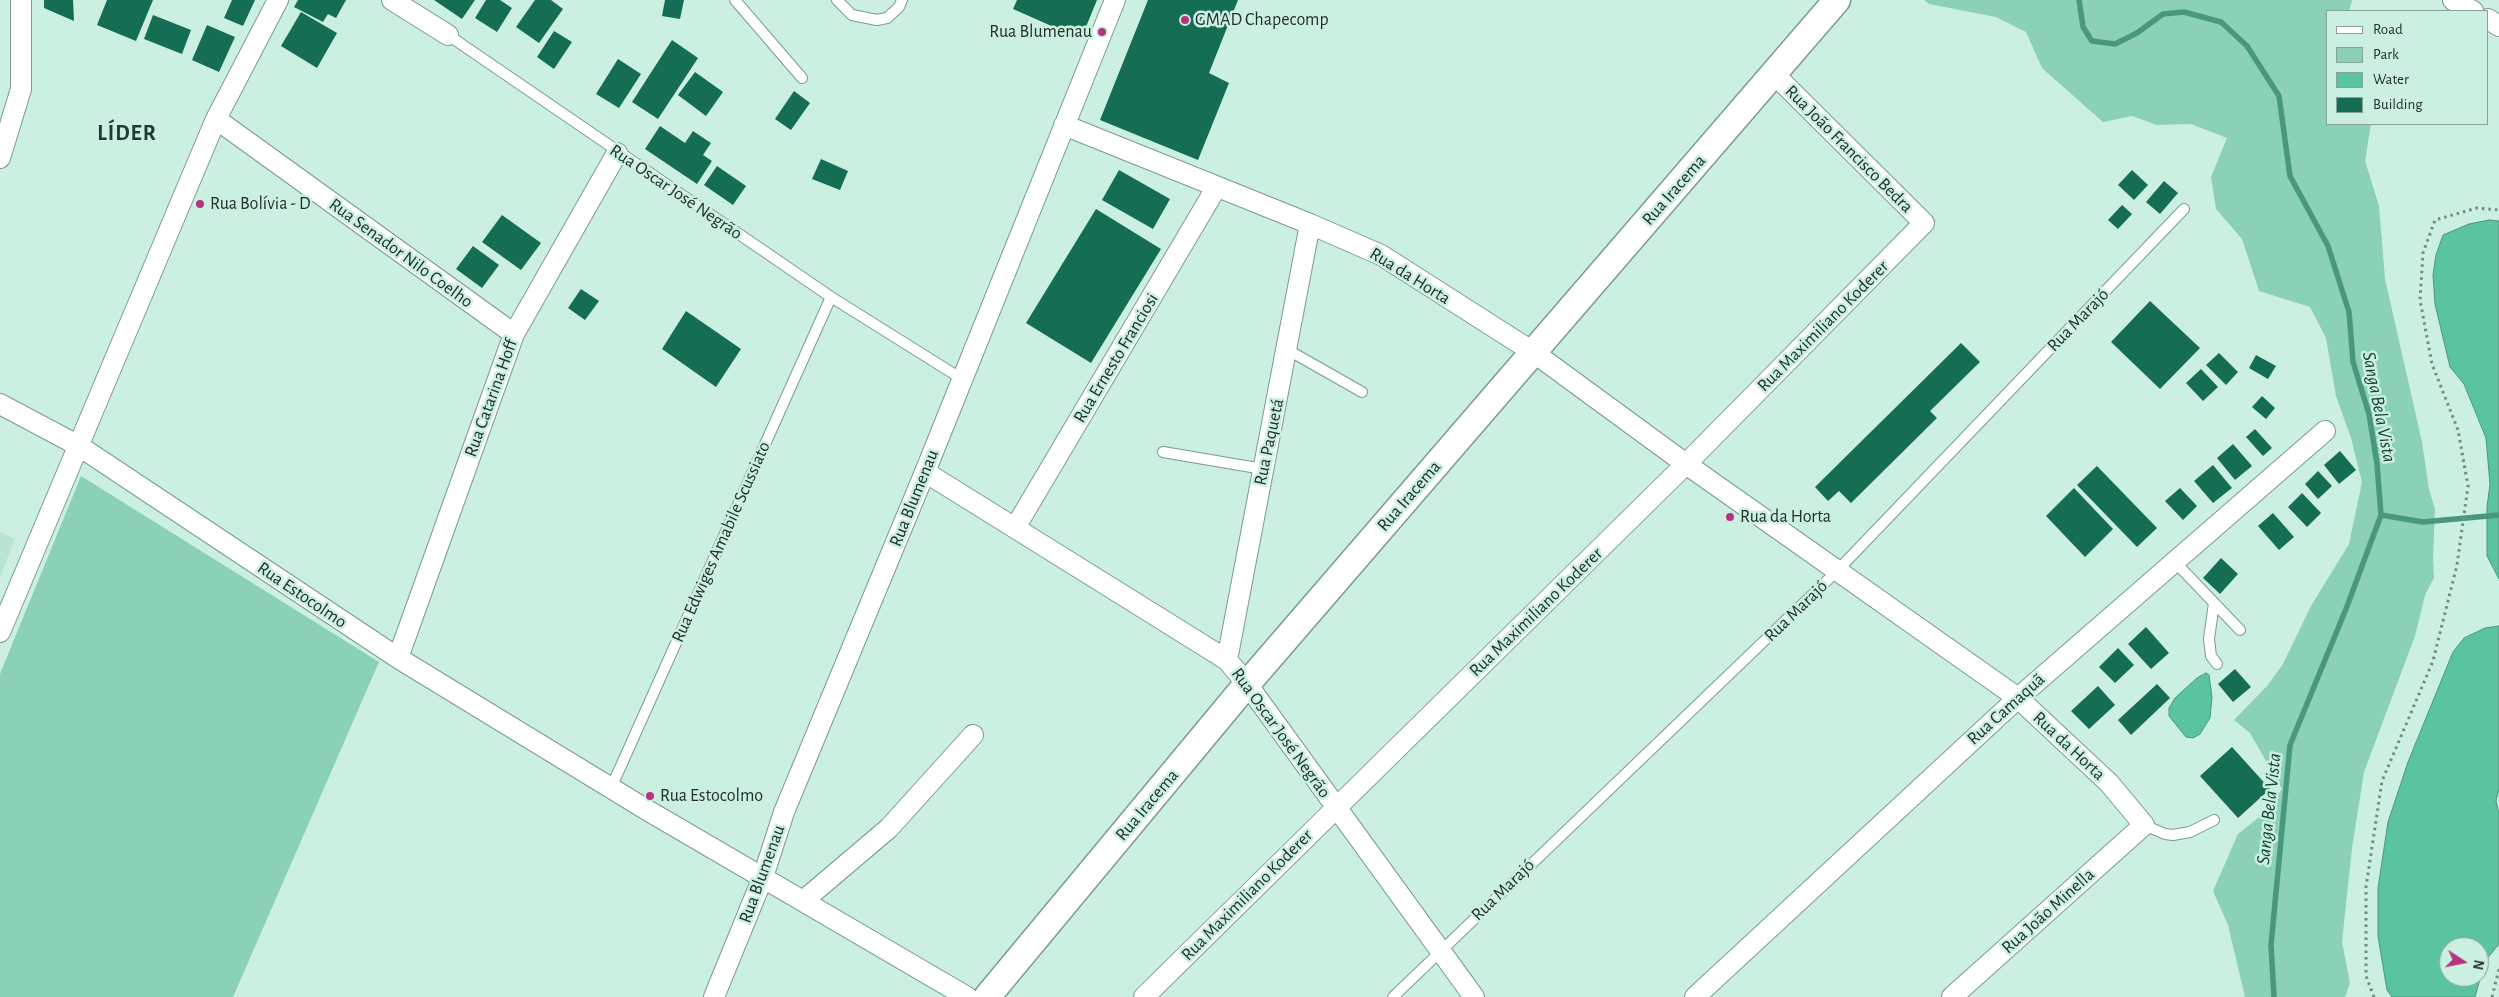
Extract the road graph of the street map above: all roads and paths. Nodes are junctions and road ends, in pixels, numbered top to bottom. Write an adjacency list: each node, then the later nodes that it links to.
1 (21, 0): 17 (street)
2 (278, 0): 14 (street)
3 (392, 0): 11 (street, Rua Oscar José Negrão)
4 (735, 0): 13 (lane)
5 (837, 0): 6 (lane)
6 (902, 0)
7 (1116, 0): 15 (street, Rua Blumenau)
8 (1837, 0): 12 (street, Rua Iracema)
9 (2453, 0): 10 (street)
10 (2471, 10)
11 (448, 35): 16 (lane, Rua Oscar José Negrão)
12 (1775, 75): 21 (street, Rua João Francisco Bedra); 26 (street, Rua Iracema)
13 (802, 78)
14 (216, 119): 24 (street, Rua Senador Nilo Coelho); 31 (street)
15 (1064, 125): 18 (street, Rua da Horta); 27 (street, Rua Blumenau)
16 (617, 153): 23 (lane, Rua Oscar José Negrão); 24 (street, Rua Catarina Hoff)
17 (0, 158)
18 (1216, 188): 22 (street, Rua da Horta); 36 (street, Rua Ernesto Franciosi)
19 (2184, 209): 38 (lane, Rua Marajó)
20 (2499, 210): 65 (path)
21 (1924, 223): 33 (street, Rua Maximiliano Koderer)
22 (1310, 224): 25 (street, Rua Paquetá); 26 (street, Rua da Horta)
23 (831, 297): 27 (lane, Rua Oscar José Negrão); 48 (lane, Rua Edwiges Amabile Scussiato)
24 (514, 334): 42 (street, Rua Catarina Hoff)
25 (1288, 350): 28 (lane); 34 (street, Rua Paquetá)
26 (1533, 352): 33 (street, Rua da Horta); 45 (street, Rua Iracema)
27 (962, 379): 35 (street, Rua Blumenau)
28 (1362, 392)
29 (0, 404): 31 (street, Rua Estocolmo)
30 (2326, 431): 37 (street, Rua Camaquã)
31 (79, 446): 41 (street); 42 (street, Rua Estocolmo)
32 (1164, 452): 34 (lane)
33 (1686, 464): 38 (street, Rua da Horta); 49 (street, Rua Maximiliano Koderer)
34 (1263, 470): 43 (street, Rua Paquetá)
35 (925, 472): 36 (street, Rua Oscar José Negrão); 52 (street, Rua Blumenau)
36 (1015, 528): 43 (street, Rua Oscar José Negrão)
37 (2174, 562): 39 (lane); 46 (street, Rua Camaquã)
38 (1838, 571): 46 (street, Rua da Horta); 54 (lane, Rua Marajó)
39 (2214, 603): 40 (lane); 44 (lane)
40 (2240, 630)
41 (0, 632)
42 (398, 658): 48 (street, Rua Estocolmo)
43 (1227, 660): 45 (street, Rua Oscar José Negrão)
44 (2217, 664)
45 (1247, 684): 49 (street, Rua Oscar José Negrão); 59 (street, Rua Iracema)
46 (2018, 698): 51 (street, Rua da Horta); 63 (street, Rua Camaquã)
47 (973, 735): 53 (street)
48 (612, 788): 52 (street, Rua Estocolmo)
49 (1336, 807): 54 (street, Rua Oscar José Negrão); 60 (street, Rua Maximiliano Koderer)
50 (2214, 820): 51 (lane)
51 (2144, 825): 64 (street, Rua João Minella)
52 (763, 877): 53 (street, Rua Estocolmo); 57 (street, Rua Blumenau)
53 (803, 901): 58 (street, Rua Estocolmo)
54 (1440, 951): 61 (lane, Rua Marajó); 62 (street, Rua Oscar José Negrão)
55 (2499, 969): 56 (path)
56 (2497, 979): 66 (path)
57 (714, 997)
58 (968, 997)
59 (987, 997)
60 (1144, 997)
61 (1393, 997)
62 (1474, 997)
63 (1695, 997)
64 (1952, 997)
65 (2374, 997)
66 (2492, 997)

